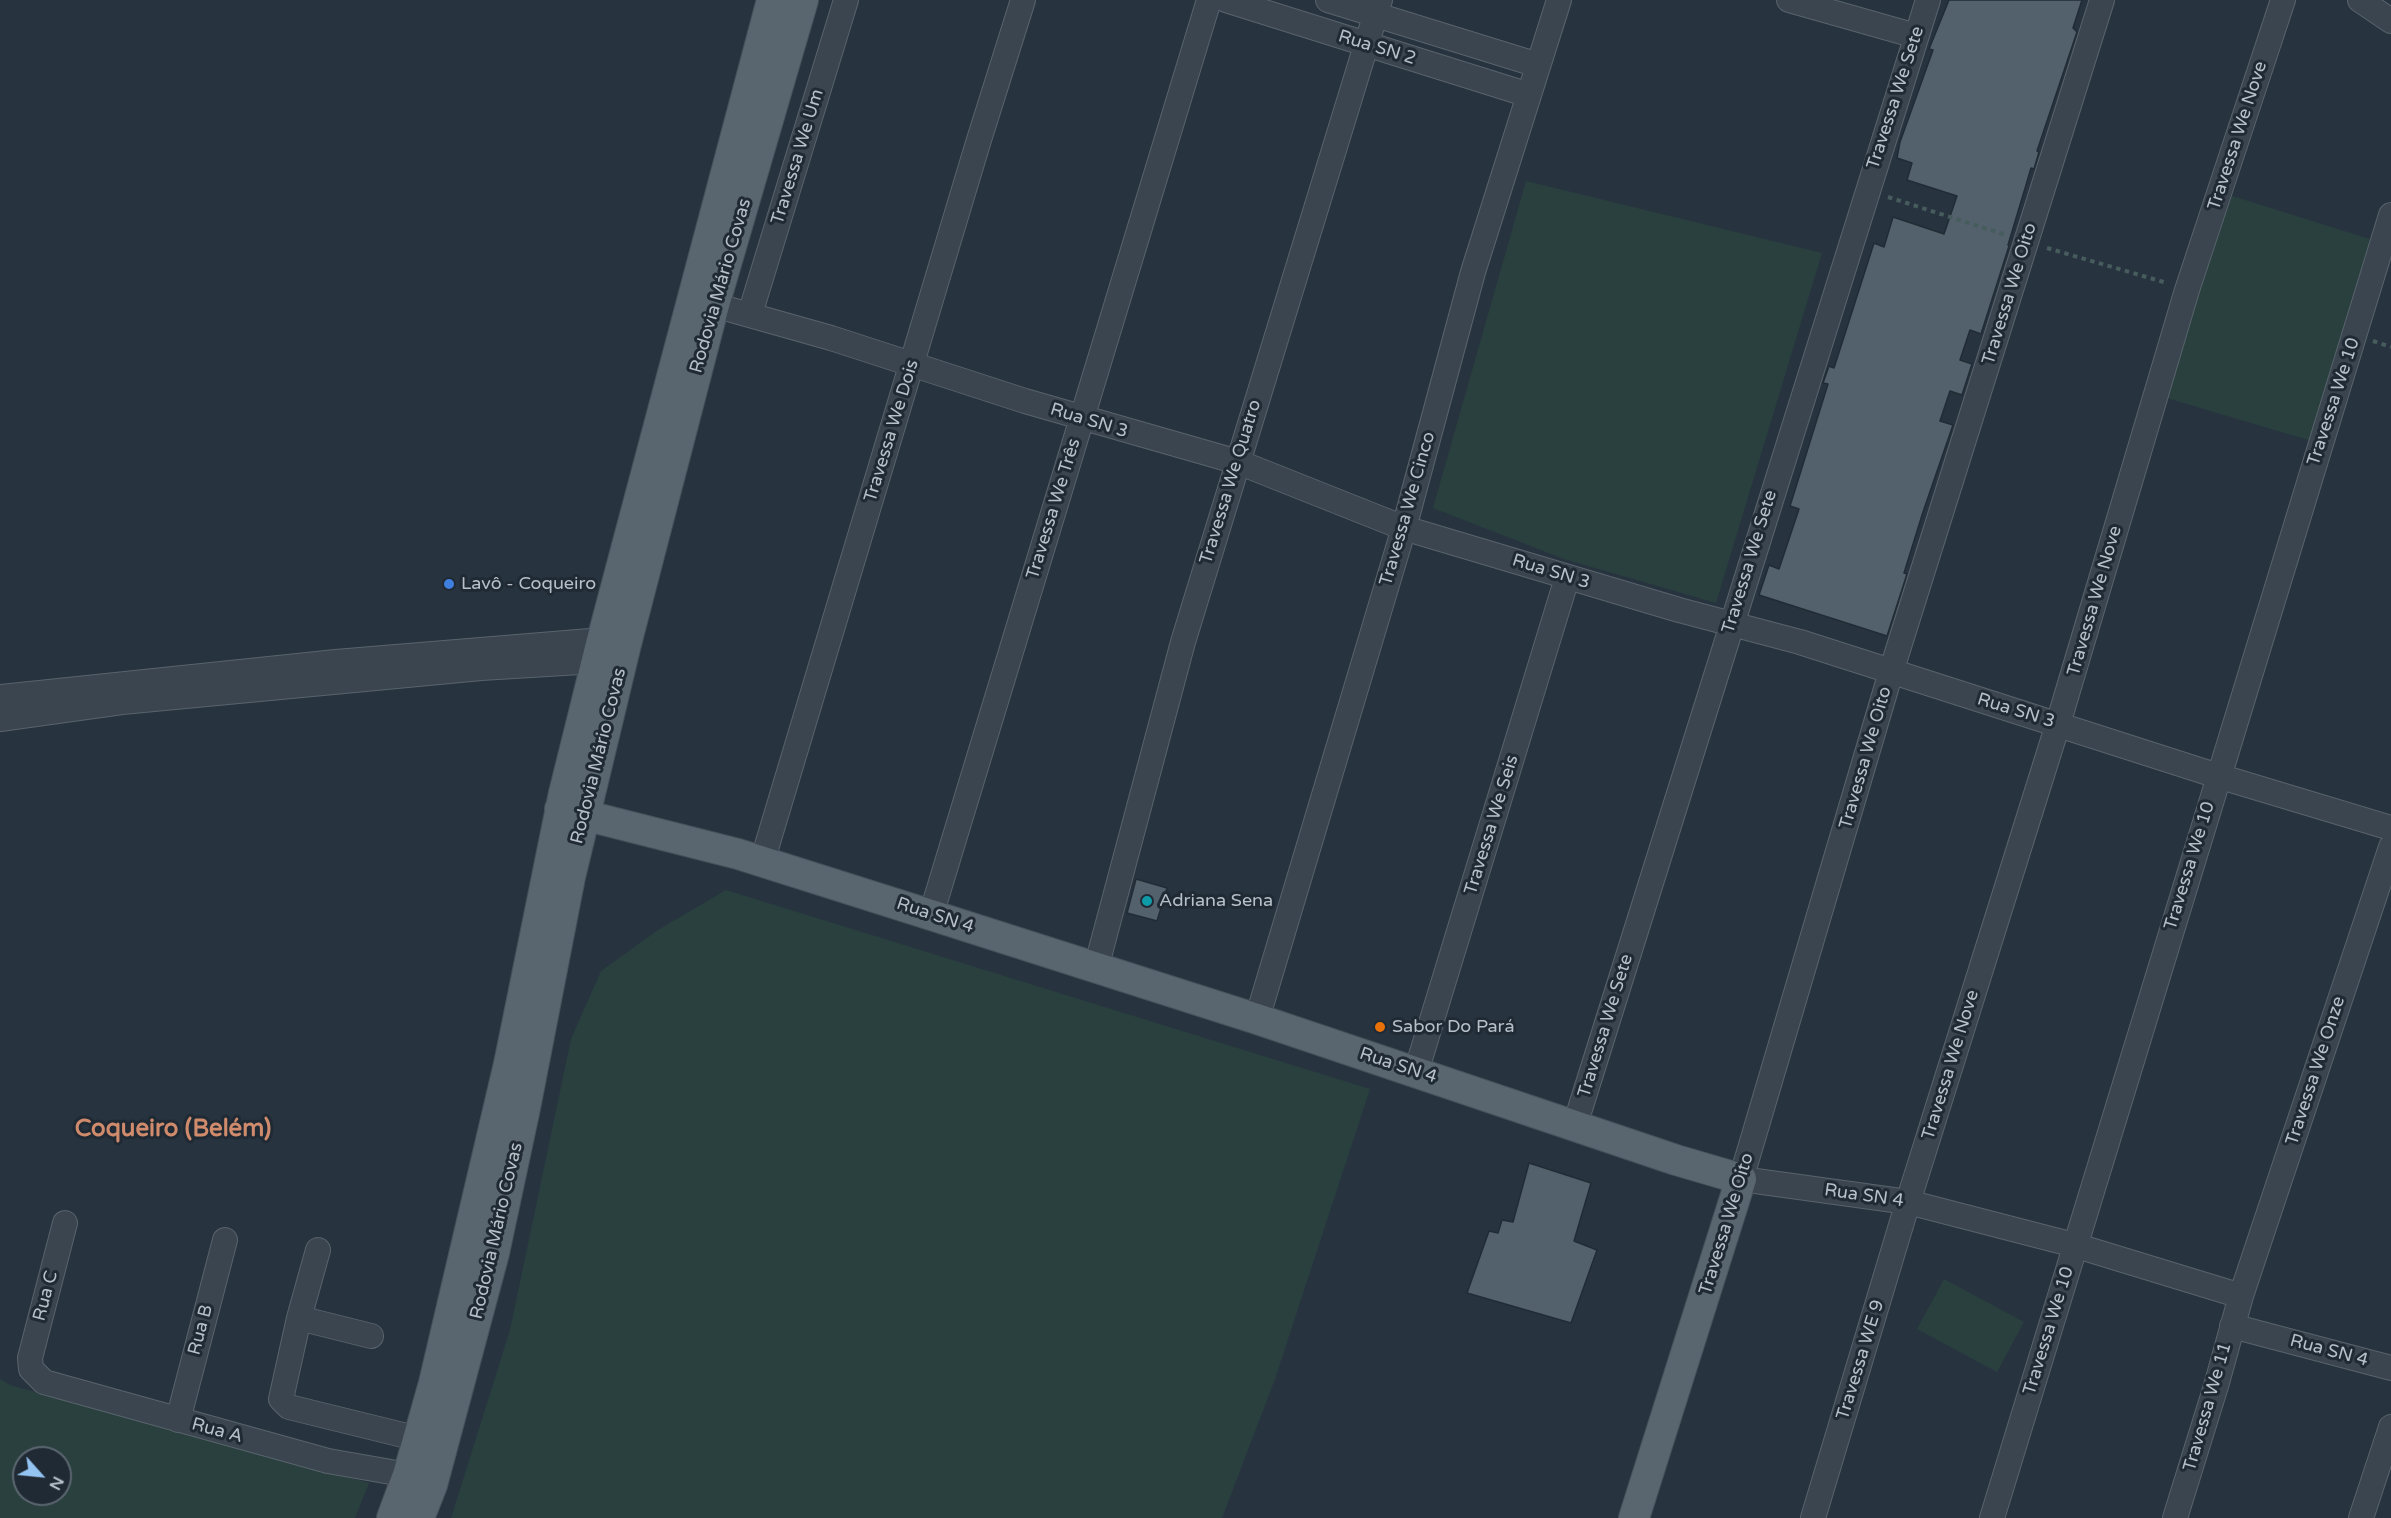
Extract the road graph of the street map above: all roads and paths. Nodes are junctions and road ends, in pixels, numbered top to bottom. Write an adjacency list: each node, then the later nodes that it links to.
1 (772, 0): 29 (main road, Rodovia Mário Covas)
2 (803, 0): 21 (main road, Rodovia Mário Covas)
3 (846, 0): 22 (street, Travessa We Um)
4 (1023, 0): 23 (street, Travessa We Dois)
5 (1209, 0): 24 (street, Travessa We Três)
6 (1226, 0): 17 (street, Rua SN 2)
7 (1328, 0): 14 (street, Rua SN 2)
8 (1559, 0): 18 (street, Travessa We Cinco)
9 (1789, 0): 16 (street)
10 (1928, 0): 16 (street, Travessa We Sete)
11 (2102, 0): 30 (street, Travessa We Oito)
12 (2283, 0): 34 (street, Travessa We Nove)
13 (2360, 0): 15 (street)
14 (1377, 8): 17 (street, Travessa We Quatro); 18 (street, Rua SN 2)
15 (2391, 21)
16 (1916, 36): 28 (street, Travessa We Sete)
17 (1367, 46): 19 (street, Rua SN 2); 25 (street, Travessa We Quatro)
18 (1538, 65): 19 (street, Travessa We Cinco)
19 (1528, 95): 26 (street, Travessa We Cinco)
20 (2391, 215): 35 (street, Travessa We 10)
21 (714, 305): 22 (street, Rua SN 3); 36 (main road, Rodovia Mário Covas)
22 (750, 314): 23 (street, Rua SN 3)
23 (912, 365): 24 (street, Rua SN 3); 39 (street, Travessa We Dois)
24 (1082, 418): 25 (street, Rua SN 3); 40 (street, Travessa We Três)
25 (1238, 462): 26 (street, Rua SN 3); 41 (street, Travessa We Quatro)
26 (1404, 528): 27 (street, Rua SN 3); 42 (street, Travessa We Cinco)
27 (1567, 578): 28 (street, Rua SN 3); 43 (street, Travessa We Seis)
28 (1731, 624): 30 (street, Rua SN 3); 44 (street, Travessa We Sete)
29 (600, 651): 32 (street); 36 (main road, Rodovia Mário Covas)
30 (1892, 672): 34 (street, Rua SN 3); 45 (street, Travessa We Oito)
31 (0, 697): 32 (street)
32 (81, 697): 33 (street)
33 (0, 719)
34 (2058, 724): 35 (street, Rua SN 3); 46 (street, Travessa We Nove)
35 (2218, 776): 37 (street, Rua SN 3); 49 (street, Travessa We 10)
36 (572, 812): 39 (main road, Rua SN 4); 59 (main road, Rodovia Mário Covas); 62 (main road, Rodovia Mário Covas)
37 (2391, 828)
38 (2391, 847): 51 (street, Travessa We Onze)
39 (762, 862): 40 (main road, Rua SN 4)
40 (931, 915): 41 (main road, Rua SN 4)
41 (1096, 968): 42 (main road, Rua SN 4)
42 (1257, 1019): 43 (main road, Rua SN 4)
43 (1416, 1072): 44 (main road, Rua SN 4)
44 (1575, 1125): 45 (main road, Rua SN 4)
45 (1741, 1179): 46 (street, Rua SN 4); 63 (main road, Travessa We Oito)
46 (1908, 1202): 49 (street, Rua SN 4); 64 (street, Travessa WE 9)
47 (65, 1223): 56 (street, Rua C)
48 (225, 1240): 57 (street, Rua B)
49 (2074, 1245): 51 (street, Rua SN 4); 65 (street, Travessa We 10)
50 (318, 1250): 52 (street)
51 (2241, 1296): 53 (street, Travessa We 11)
52 (299, 1318): 54 (street); 59 (street)
53 (2232, 1326): 55 (street, Rua SN 4); 66 (street, Travessa We 11)
54 (371, 1336)
55 (2391, 1368)
56 (31, 1370): 57 (street, Rua A)
57 (178, 1420): 60 (street, Rua A)
58 (2391, 1427): 67 (street)
59 (419, 1439): 60 (main road, Rodovia Mário Covas)
60 (408, 1475): 61 (main road, Rodovia Mário Covas)
61 (392, 1518)
62 (419, 1518)
63 (1634, 1518)
64 (1814, 1518)
65 (1992, 1518)
66 (2175, 1518)
67 (2361, 1518)

